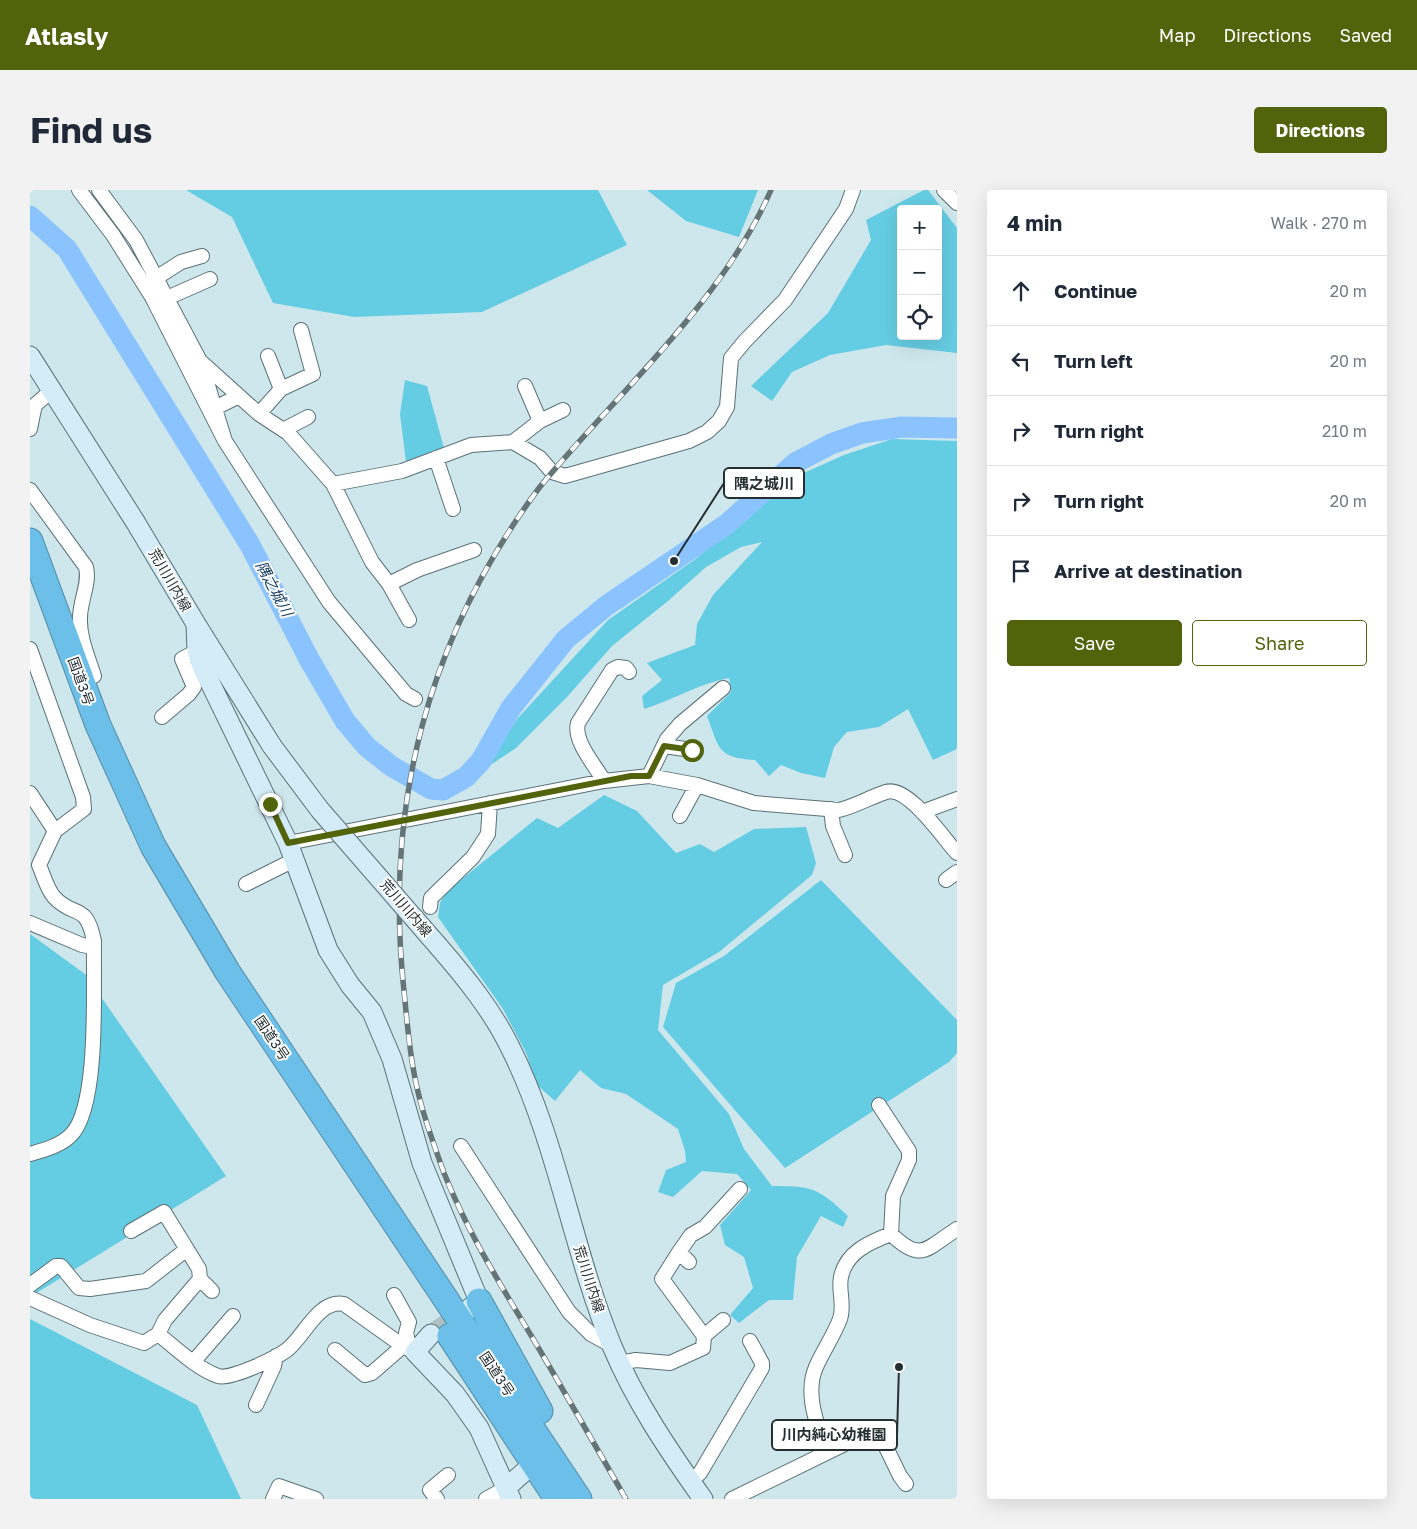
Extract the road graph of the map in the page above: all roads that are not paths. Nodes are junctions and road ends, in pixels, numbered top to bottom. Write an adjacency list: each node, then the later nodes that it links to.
1 (79, 190): 24 (street)
2 (100, 190): 5 (street)
3 (853, 190): 25 (street)
4 (202, 256): 5 (street)
5 (156, 278): 7 (street)
6 (210, 279): 7 (street)
7 (167, 298): 11 (street)
8 (301, 330): 13 (street)
9 (30, 356): 14 (main road, 荒川川内線)
10 (268, 356): 13 (street)
11 (200, 361): 15 (street); 16 (street)
12 (525, 386): 21 (street)
13 (281, 388): 18 (street)
14 (52, 391): 19 (street); 35 (main road, 荒川川内線)
15 (239, 396): 16 (street); 18 (street)
16 (215, 408): 24 (street)
17 (563, 410): 21 (street)
18 (260, 414): 23 (street)
19 (31, 415): 22 (street)
20 (308, 417): 23 (street)
21 (540, 421): 25 (street)
22 (30, 429)
23 (283, 430): 27 (street)
24 (225, 441): 41 (street)
25 (513, 442): 26 (street)
26 (436, 458): 27 (street); 29 (street)
27 (333, 484): 32 (street)
28 (30, 490): 39 (street)
29 (453, 509)
30 (30, 541): 91 (highway, 国道3号)
31 (474, 550): 32 (street)
32 (389, 584): 34 (street)
33 (30, 586): 91 (highway, 国道3号)
34 (409, 620)
35 (196, 624): 37 (main road); 83 (main road, 荒川川内線, bridge)
36 (30, 649): 54 (street)
37 (197, 651): 42 (street); 55 (main road)
38 (629, 672): 46 (street)
39 (94, 676)
40 (723, 688): 43 (street)
41 (415, 699)
42 (162, 716)
43 (664, 746): 44 (street); 45 (street)
44 (692, 750)
45 (649, 776): 46 (street); 47 (street)
46 (604, 782): 50 (street)
47 (697, 785): 51 (street); 53 (street)
48 (30, 793): 54 (street)
49 (957, 799): 52 (street)
50 (490, 803): 55 (street); 60 (street)
51 (831, 809): 52 (street); 57 (street)
52 (922, 812): 56 (street)
53 (680, 816)
54 (55, 831): 58 (street)
55 (291, 852): 59 (street); 76 (main road)
56 (957, 853)
57 (845, 856)
58 (34, 863): 62 (street)
59 (246, 884)
60 (430, 907)
61 (30, 924): 62 (street)
62 (94, 947): 65 (street)
63 (879, 1105): 69 (street)
64 (461, 1146): 83 (street)
65 (30, 1154)
66 (740, 1189): 81 (street)
67 (957, 1229): 69 (street)
68 (131, 1230): 70 (street)
69 (891, 1234): 90 (street)
70 (187, 1249): 71 (street); 72 (street)
71 (200, 1279): 73 (street); 79 (street)
72 (30, 1284)
73 (212, 1291)
74 (394, 1296): 84 (street)
75 (30, 1298): 79 (street)
76 (475, 1305): 102 (highway)
77 (233, 1316): 87 (street)
78 (723, 1320): 81 (street)
79 (158, 1334): 87 (street)
80 (431, 1334): 84 (main road)
81 (704, 1336): 88 (street)
82 (750, 1340): 93 (street)
83 (611, 1345): 88 (main road, 荒川川内線)
84 (409, 1349): 85 (street); 86 (street); 95 (main road)
85 (335, 1350)
86 (276, 1356): 87 (street); 89 (street)
87 (194, 1361)
88 (619, 1363): 93 (main road, 荒川川内線)
89 (256, 1405)
90 (826, 1453): 94 (street); 104 (street)
91 (541, 1457): 95 (main road); 100 (highway, 国道3号); 101 (highway, 国道3号)
92 (448, 1475): 98 (street)
93 (690, 1481): 103 (main road, 荒川川内線)
94 (906, 1484)
95 (508, 1494): 99 (street)
96 (273, 1499): 97 (street)
97 (316, 1499)
98 (438, 1499)
99 (486, 1499)
100 (557, 1499)
101 (578, 1499)
102 (594, 1499)
103 (703, 1499)
104 (732, 1499)

